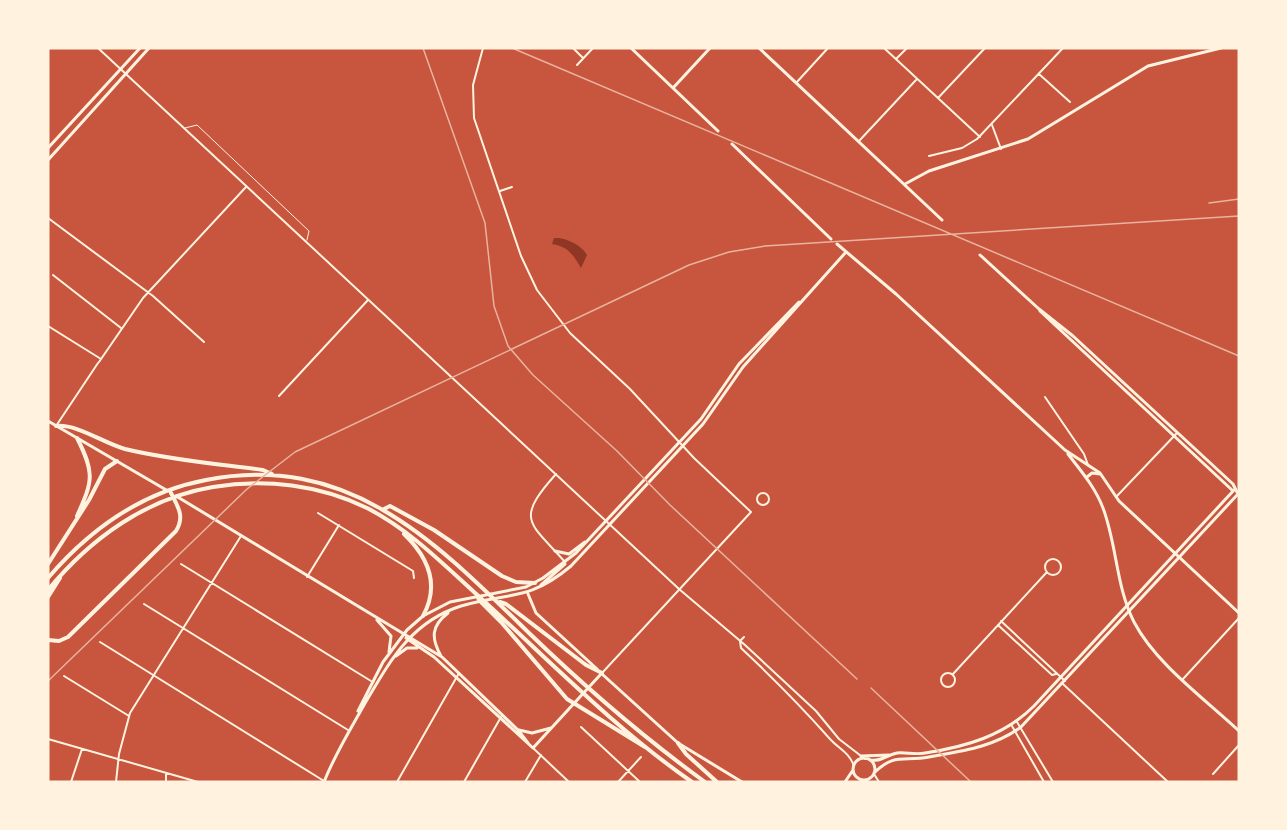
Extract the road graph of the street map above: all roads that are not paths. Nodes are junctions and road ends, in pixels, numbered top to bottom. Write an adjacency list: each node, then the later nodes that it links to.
1 (98, 48): 20 (street)
2 (140, 48): 20 (main road)
3 (149, 48): 21 (main road)
4 (483, 48): 41 (street)
5 (573, 48): 17 (street)
6 (593, 48): 17 (street)
7 (631, 48): 25 (main road)
8 (710, 48): 25 (main road)
9 (759, 48): 24 (main road)
10 (822, 48): 16 (street)
11 (884, 48): 18 (street)
12 (906, 48): 18 (street)
13 (985, 48): 26 (street)
14 (1063, 48): 22 (street)
15 (1221, 48): 35 (main road)
16 (827, 50): 24 (street)
17 (583, 58): 19 (street)
18 (896, 59): 23 (street)
19 (577, 65)
20 (121, 68): 21 (street); 34 (main road)
21 (126, 73): 29 (street); 37 (main road)
22 (1039, 74): 27 (street); 28 (street)
23 (917, 79): 26 (street); 32 (street)
24 (796, 83): 32 (main road)
25 (673, 88): 30 (main road)
26 (938, 98): 31 (street)
27 (1070, 102)
28 (992, 125): 31 (street); 35 (street)
29 (183, 129): 39 (street); 45 (lane)
30 (718, 131)
31 (980, 137): 36 (street)
32 (859, 141): 38 (main road)
33 (732, 144): 44 (main road)
34 (48, 148)
35 (1001, 149): 38 (main road)
36 (928, 156)
37 (48, 160)
38 (905, 184): 43 (main road)
39 (246, 187): 45 (street); 50 (street)
40 (512, 187): 41 (street)
41 (500, 192): 65 (street)
42 (48, 218): 50 (street)
43 (942, 220)
44 (831, 239)
45 (307, 244): 51 (street)
46 (837, 244): 47 (main road)
47 (846, 252): 52 (main road); 66 (main road)
48 (980, 255): 53 (main road)
49 (53, 275): 55 (street)
50 (148, 293): 55 (street); 56 (street)
51 (368, 300): 58 (street); 69 (street)
52 (801, 301): 86 (main road); 100 (main road)
53 (1039, 309): 62 (main road); 63 (main road)
54 (48, 326): 57 (street)
55 (121, 328): 57 (street)
56 (204, 342)
57 (99, 361): 61 (street)
58 (279, 396)
59 (1045, 397): 68 (street)
60 (48, 421): 61 (main road)
61 (56, 426): 64 (main road); 70 (highway)
62 (1177, 433): 63 (street); 74 (main road)
63 (1173, 437): 74 (main road); 77 (street)
64 (77, 438): 67 (main road); 84 (highway)
65 (683, 446): 81 (street); 101 (street)
66 (1065, 450): 68 (main road); 72 (main road)
67 (117, 461): 75 (main road); 84 (highway)
68 (1088, 465): 71 (main road)
69 (556, 474): 81 (street); 87 (street)
70 (273, 475): 79 (highway); 96 (highway)
71 (1101, 475): 72 (main road); 77 (main road)
72 (1086, 477): 107 (main road)
73 (1239, 485): 74 (street)
74 (1234, 490): 76 (main road); 88 (main road)
75 (171, 493): 85 (main road); 120 (highway)
76 (1239, 494): 89 (main road)
77 (1116, 497): 88 (main road)
78 (759, 504): 78 (street)
79 (384, 509): 99 (highway); 105 (highway)
80 (318, 513): 82 (street)
81 (610, 524): 101 (street)
82 (339, 525): 95 (street); 97 (street)
83 (397, 527): 94 (highway); 110 (highway); 112 (highway)
84 (71, 529): 91 (highway)
85 (241, 536): 95 (main road); 98 (street)
86 (589, 540): 87 (main road); 90 (main road)
87 (555, 551): 90 (street)
88 (1174, 553): 89 (main road); 107 (main road)
89 (1179, 557): 109 (main road); 111 (main road)
90 (565, 562): 99 (main road); 100 (main road)
91 (48, 564)
92 (181, 564): 98 (street)
93 (1047, 572): 93 (street); 115 (street)
94 (61, 576): 102 (highway); 104 (highway)
95 (307, 577): 113 (main road)
96 (48, 578)
97 (414, 578)
98 (211, 582): 116 (street); 134 (street)
99 (535, 583): 112 (main road)
100 (536, 589): 103 (main road)
101 (679, 589): 122 (street); 127 (street)
102 (48, 590)
103 (528, 593): 108 (main road); 127 (main road)
104 (48, 597)
105 (499, 602): 127 (highway); 181 (highway)
106 (144, 604): 116 (street)
107 (1127, 606): 109 (main road); 132 (main road)
108 (452, 609): 119 (main road); 125 (main road)
109 (1129, 611): 133 (main road); 135 (main road)
110 (495, 613): 136 (highway); 155 (highway)
111 (1239, 613)
112 (423, 616): 117 (main road)
113 (376, 618): 117 (main road); 124 (main road)
114 (1239, 618): 133 (street)
115 (1000, 623): 128 (street); 132 (street); 132 (street)
116 (182, 629): 130 (street); 145 (street)
117 (403, 634): 119 (main road); 124 (main road)
118 (744, 637): 122 (street)
119 (408, 638): 123 (main road); 125 (main road); 126 (main road)
120 (48, 640)
121 (100, 642): 130 (street)
122 (740, 642): 158 (street); 163 (street)
123 (421, 649): 126 (main road); 131 (main road)
124 (388, 654): 134 (main road)
125 (442, 657): 131 (main road)
126 (392, 658): 137 (main road)
127 (602, 674): 136 (main road); 151 (main road)
128 (953, 674): 128 (street)
129 (64, 675): 138 (street)
130 (153, 675): 138 (street); 173 (street)
131 (458, 675): 139 (main road); 174 (street)
132 (1058, 675): 135 (street); 140 (main road)
133 (1183, 679): 148 (main road)
134 (371, 681): 137 (main road)
135 (1064, 682): 144 (main road); 189 (street)
136 (573, 704): 142 (main road); 155 (highway)
137 (358, 711): 145 (main road)
138 (129, 716): 160 (street)
139 (501, 717): 146 (main road); 150 (main road); 175 (street)
140 (1017, 722): 141 (main road); 144 (street)
141 (1012, 726): 147 (street); 156 (main road)
142 (552, 727): 146 (main road); 153 (main road)
143 (581, 727): 164 (street)
144 (1021, 727): 147 (main road); 188 (street)
145 (348, 730): 173 (main road)
146 (518, 730): 150 (main road)
147 (1016, 731): 166 (main road); 187 (street)
148 (1239, 731)
149 (48, 739): 154 (street)
150 (528, 743): 153 (main road)
151 (678, 743): 182 (highway); 183 (main road)
152 (1239, 745): 167 (street)
153 (533, 748): 157 (street)
154 (82, 749): 160 (street); 169 (street)
155 (649, 749): 180 (highway)
156 (893, 754): 158 (main road); 162 (main road)
157 (541, 755): 176 (street); 177 (street)
158 (861, 756): 161 (street)
159 (641, 757): 164 (street)
160 (118, 759): 165 (street); 170 (street)
161 (865, 759): 162 (main road); 163 (main road)
162 (870, 760): 166 (main road)
163 (854, 767): 168 (main road); 184 (main road)
164 (628, 772): 178 (street); 179 (street)
165 (166, 773): 171 (street); 172 (street)
166 (874, 773): 168 (main road); 186 (street)
167 (1213, 774)
168 (862, 780): 185 (main road)
169 (71, 782)
170 (116, 782)
171 (166, 782)
172 (198, 782)
173 (324, 782)
174 (397, 782)
175 (464, 782)
176 (525, 782)
177 (569, 782)
178 (618, 782)
179 (640, 782)
180 (692, 782)
181 (705, 782)
182 (717, 782)
183 (742, 782)
184 (845, 782)
185 (853, 782)
186 (879, 782)
187 (1044, 782)
188 (1053, 782)
189 (1168, 782)

